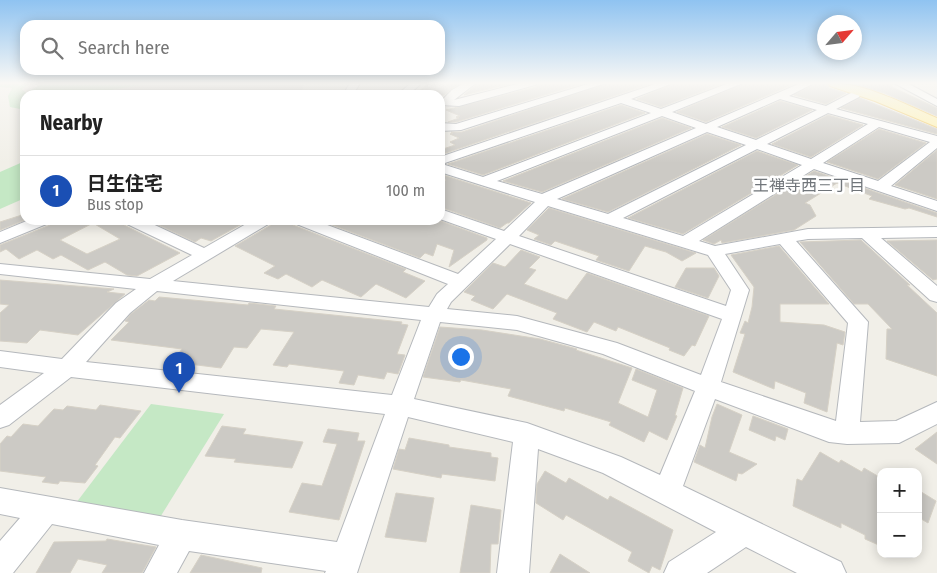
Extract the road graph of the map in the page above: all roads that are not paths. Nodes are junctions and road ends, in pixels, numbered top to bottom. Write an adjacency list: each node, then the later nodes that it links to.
1 (548, 110): 12 (street)
2 (556, 110): 16 (street)
3 (651, 110): 9 (street)
4 (668, 110): 9 (street)
5 (747, 110): 13 (street)
6 (825, 110): 15 (street)
7 (829, 110): 10 (street)
8 (907, 110): 11 (main road)
9 (660, 113): 13 (street); 19 (street)
10 (878, 123): 14 (street); 17 (street)
11 (937, 123)
12 (445, 127)
13 (705, 128): 15 (street); 21 (street)
14 (937, 142): 20 (street)
15 (756, 145): 17 (street); 24 (street)
16 (445, 159)
17 (812, 164): 20 (street); 34 (street)
18 (445, 170): 19 (street)
19 (482, 182): 21 (street)
20 (880, 187): 22 (street)
21 (543, 199): 24 (street); 31 (street)
22 (937, 206)
23 (445, 216): 31 (street)
24 (610, 220): 34 (street)
25 (31, 225): 32 (street)
26 (142, 225): 36 (street)
27 (255, 225): 36 (street)
28 (313, 225): 38 (street)
29 (865, 232): 30 (street); 33 (street); 40 (street)
30 (937, 232)
31 (508, 237): 38 (street); 42 (street)
32 (0, 238)
33 (784, 238): 35 (street); 49 (street)
34 (686, 242): 35 (street)
35 (714, 251): 42 (street)
36 (203, 254): 39 (street)
37 (0, 269): 39 (street)
38 (461, 282): 41 (street)
39 (155, 284): 41 (street); 44 (street)
40 (937, 296)
41 (434, 314): 45 (street); 46 (street)
42 (733, 316): 45 (street)
43 (0, 359): 44 (street)
44 (67, 368): 46 (street); 48 (street)
45 (708, 387): 49 (street); 51 (street)
46 (401, 406): 50 (street); 57 (street)
47 (936, 415): 49 (street)
48 (0, 418)
49 (848, 433)
50 (527, 434): 51 (street); 59 (street)
51 (667, 493): 54 (street)
52 (0, 501): 53 (street)
53 (46, 509): 55 (street); 56 (street)
54 (745, 530): 60 (street); 61 (street)
55 (182, 535): 57 (street); 58 (street)
56 (0, 565)
57 (343, 566)
58 (160, 573)
59 (512, 573)
60 (680, 573)
61 (830, 573)

